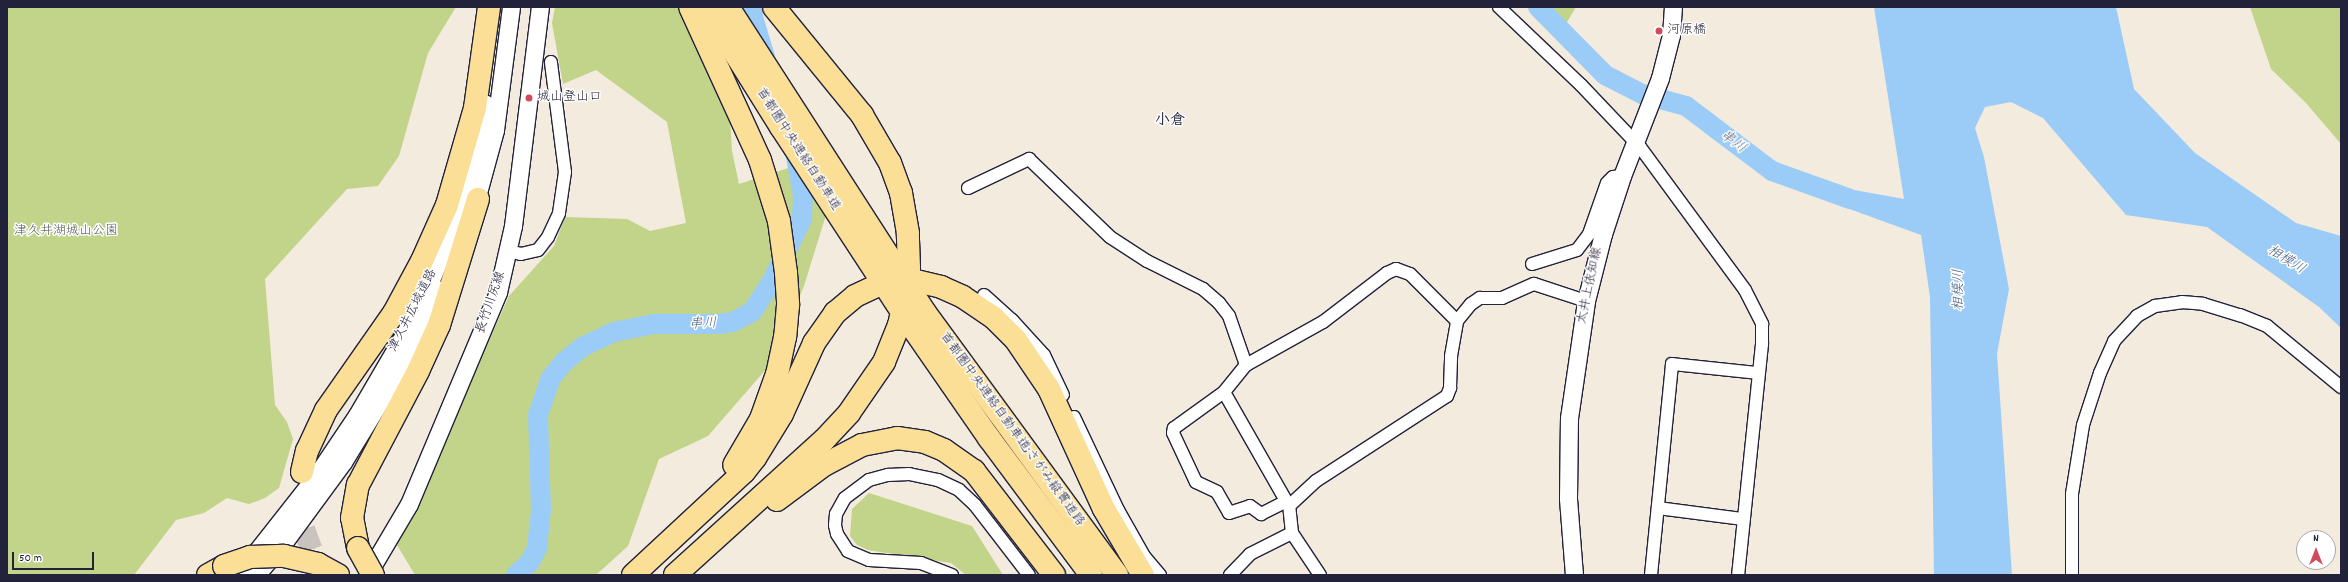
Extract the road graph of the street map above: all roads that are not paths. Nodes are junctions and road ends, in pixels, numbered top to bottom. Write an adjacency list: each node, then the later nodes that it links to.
1 (488, 7): 26 (highway)
2 (496, 7): 33 (main road, 津久井広域道路)
3 (511, 7): 15 (main road, 津久井広域道路)
4 (540, 7): 16 (main road, 長竹川尻線)
5 (690, 7): 30 (highway)
6 (706, 7): 18 (highway, 首都圏中央連絡自動車道)
7 (728, 7): 18 (highway, 首都圏中央連絡自動車道)
8 (774, 7): 32 (highway)
9 (1499, 7): 12 (street)
10 (1673, 7): 12 (main road, 太井上依知線)
11 (551, 62): 16 (street)
12 (1635, 139): 13 (main road, 太井上依知線); 23 (street)
13 (1622, 176): 17 (street); 20 (main road, 太井上依知線)
14 (968, 188): 22 (street)
15 (478, 199): 34 (main road, 津久井広域道路); 37 (highway, bridge)
16 (508, 251): 36 (main road, 長竹川尻線)
17 (1532, 264)
18 (898, 288): 43 (highway, 首都圏中央連絡自動車道;さがみ縦貫道路); 44 (highway, 首都圏中央連絡自動車道;さがみ縦貫道路)
19 (984, 295): 46 (street)
20 (1586, 301): 21 (street); 49 (main road, 太井上依知線)
21 (1457, 321): 22 (street); 27 (street)
22 (1246, 365): 25 (street)
23 (1758, 373): 28 (street); 29 (street)
24 (2341, 387): 52 (street)
25 (1224, 392): 27 (street); 27 (street)
26 (302, 472)
27 (1288, 504): 31 (street)
28 (1658, 508): 29 (street); 50 (street)
29 (1743, 518): 51 (street)
30 (689, 523): 38 (highway); 45 (highway)
31 (1292, 532): 47 (street); 48 (street)
32 (715, 538): 39 (highway); 42 (highway)
33 (223, 572): 35 (highway, bridge)
34 (256, 575)
35 (338, 575)
36 (367, 575)
37 (373, 575)
38 (633, 575)
39 (675, 575)
40 (952, 575): 41 (street)
41 (1029, 575)
42 (1054, 575)
43 (1091, 575)
44 (1117, 575)
45 (1143, 575)
46 (1160, 575)
47 (1230, 575)
48 (1320, 575)
49 (1574, 575)
50 (1651, 575)
51 (1738, 575)
52 (2072, 575)

